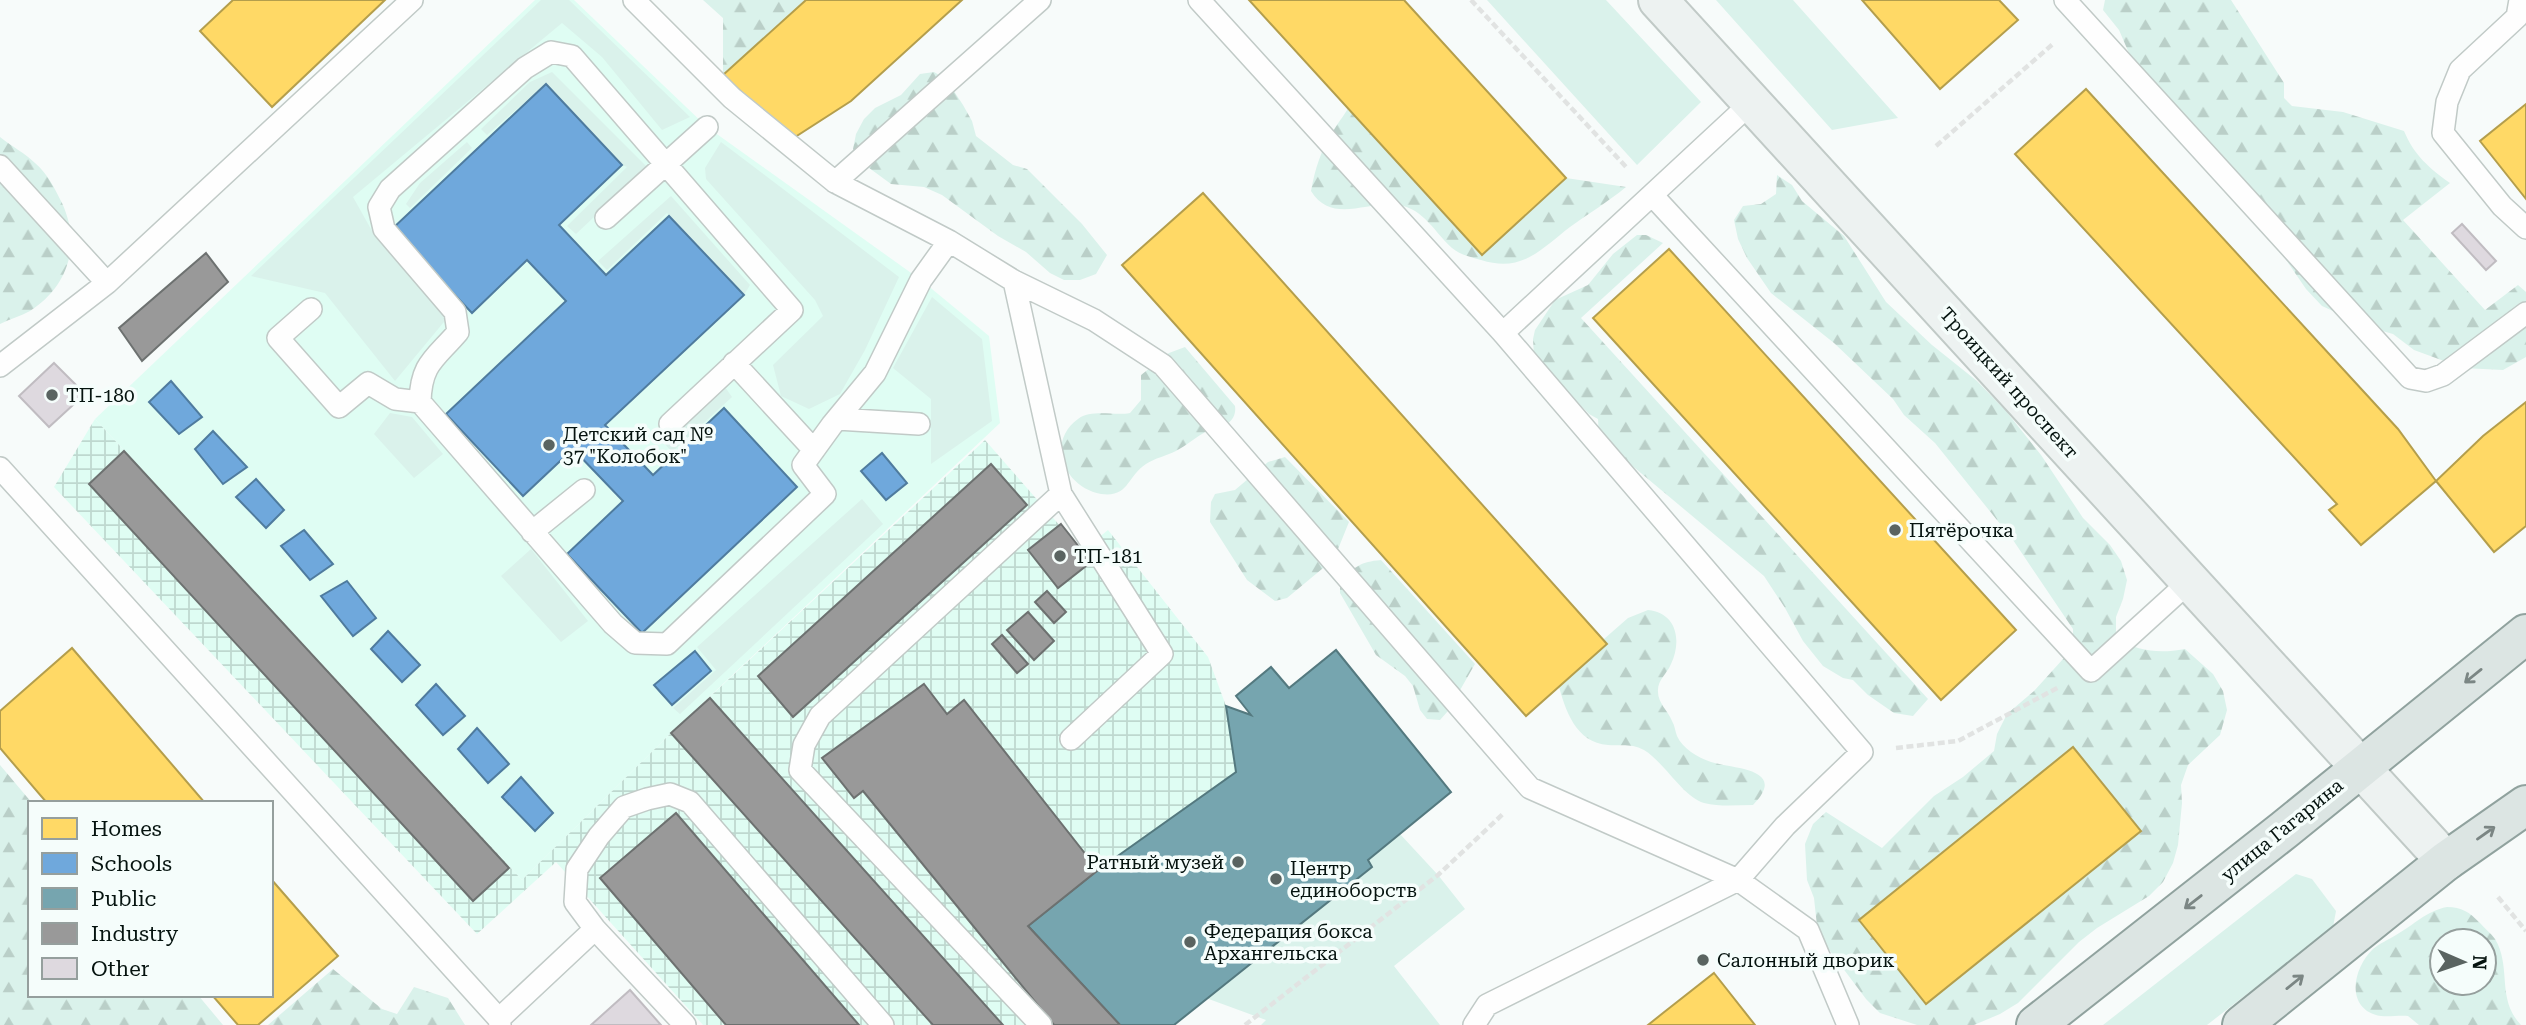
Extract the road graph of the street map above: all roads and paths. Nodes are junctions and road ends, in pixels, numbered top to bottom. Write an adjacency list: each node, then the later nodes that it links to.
1 (412, 0): 21 (lane)
2 (634, 0): 15 (lane)
3 (1040, 0): 15 (lane)
4 (1199, 0): 24 (lane)
5 (1471, 0): 16 (path)
6 (1658, 0): 10 (main road, Троицкий проспект)
7 (2065, 0): 9 (lane)
8 (2520, 0): 18 (lane)
9 (2081, 19): 12 (path); 23 (lane)
10 (1752, 102): 16 (lane); 36 (main road, Троицкий проспект)
11 (707, 127): 13 (lane)
12 (1936, 146)
13 (668, 164): 17 (lane); 25 (lane); 27 (lane)
14 (0, 166): 21 (lane)
15 (835, 182): 19 (lane)
16 (1653, 196): 24 (lane); 38 (lane)
17 (606, 218)
18 (2526, 228)
19 (950, 242): 20 (lane); 28 (lane)
20 (1014, 281): 34 (lane); 42 (lane)
21 (107, 283): 26 (lane)
22 (311, 309): 27 (lane)
23 (2526, 313)
24 (1503, 333): 40 (lane)
25 (734, 363): 29 (lane); 31 (lane)
26 (0, 366)
27 (419, 402): 35 (lane)
28 (837, 419): 30 (lane); 31 (lane)
29 (670, 424)
30 (919, 425)
31 (814, 450): 35 (lane)
32 (0, 468): 49 (lane)
33 (584, 490): 35 (lane)
34 (1061, 494): 39 (lane); 52 (lane)
35 (532, 531)
36 (2190, 581): 38 (lane); 41 (main road, Троицкий проспект)
37 (2526, 634): 41 (main road, улица Гагарина, one-way to 41)
38 (2091, 671): 40 (path)
39 (1071, 740)
40 (1862, 752): 45 (lane)
41 (2360, 766): 44 (main road, Троицкий проспект); 56 (main road, улица Гагарина, one-way to 56)
42 (1530, 788): 45 (lane); 53 (path)
43 (2526, 805): 44 (main road, one-way to 43)
44 (2446, 861): 57 (main road, one-way to 44)
45 (1738, 880): 54 (lane); 55 (lane)
46 (2498, 897): 48 (path)
47 (595, 929): 49 (lane); 50 (lane); 51 (lane)
48 (2526, 931)
49 (500, 1022)
50 (685, 1025)
51 (883, 1025)
52 (1041, 1025)
53 (1245, 1025)
54 (1474, 1025)
55 (1848, 1025)
56 (2036, 1025)
57 (2242, 1025)

